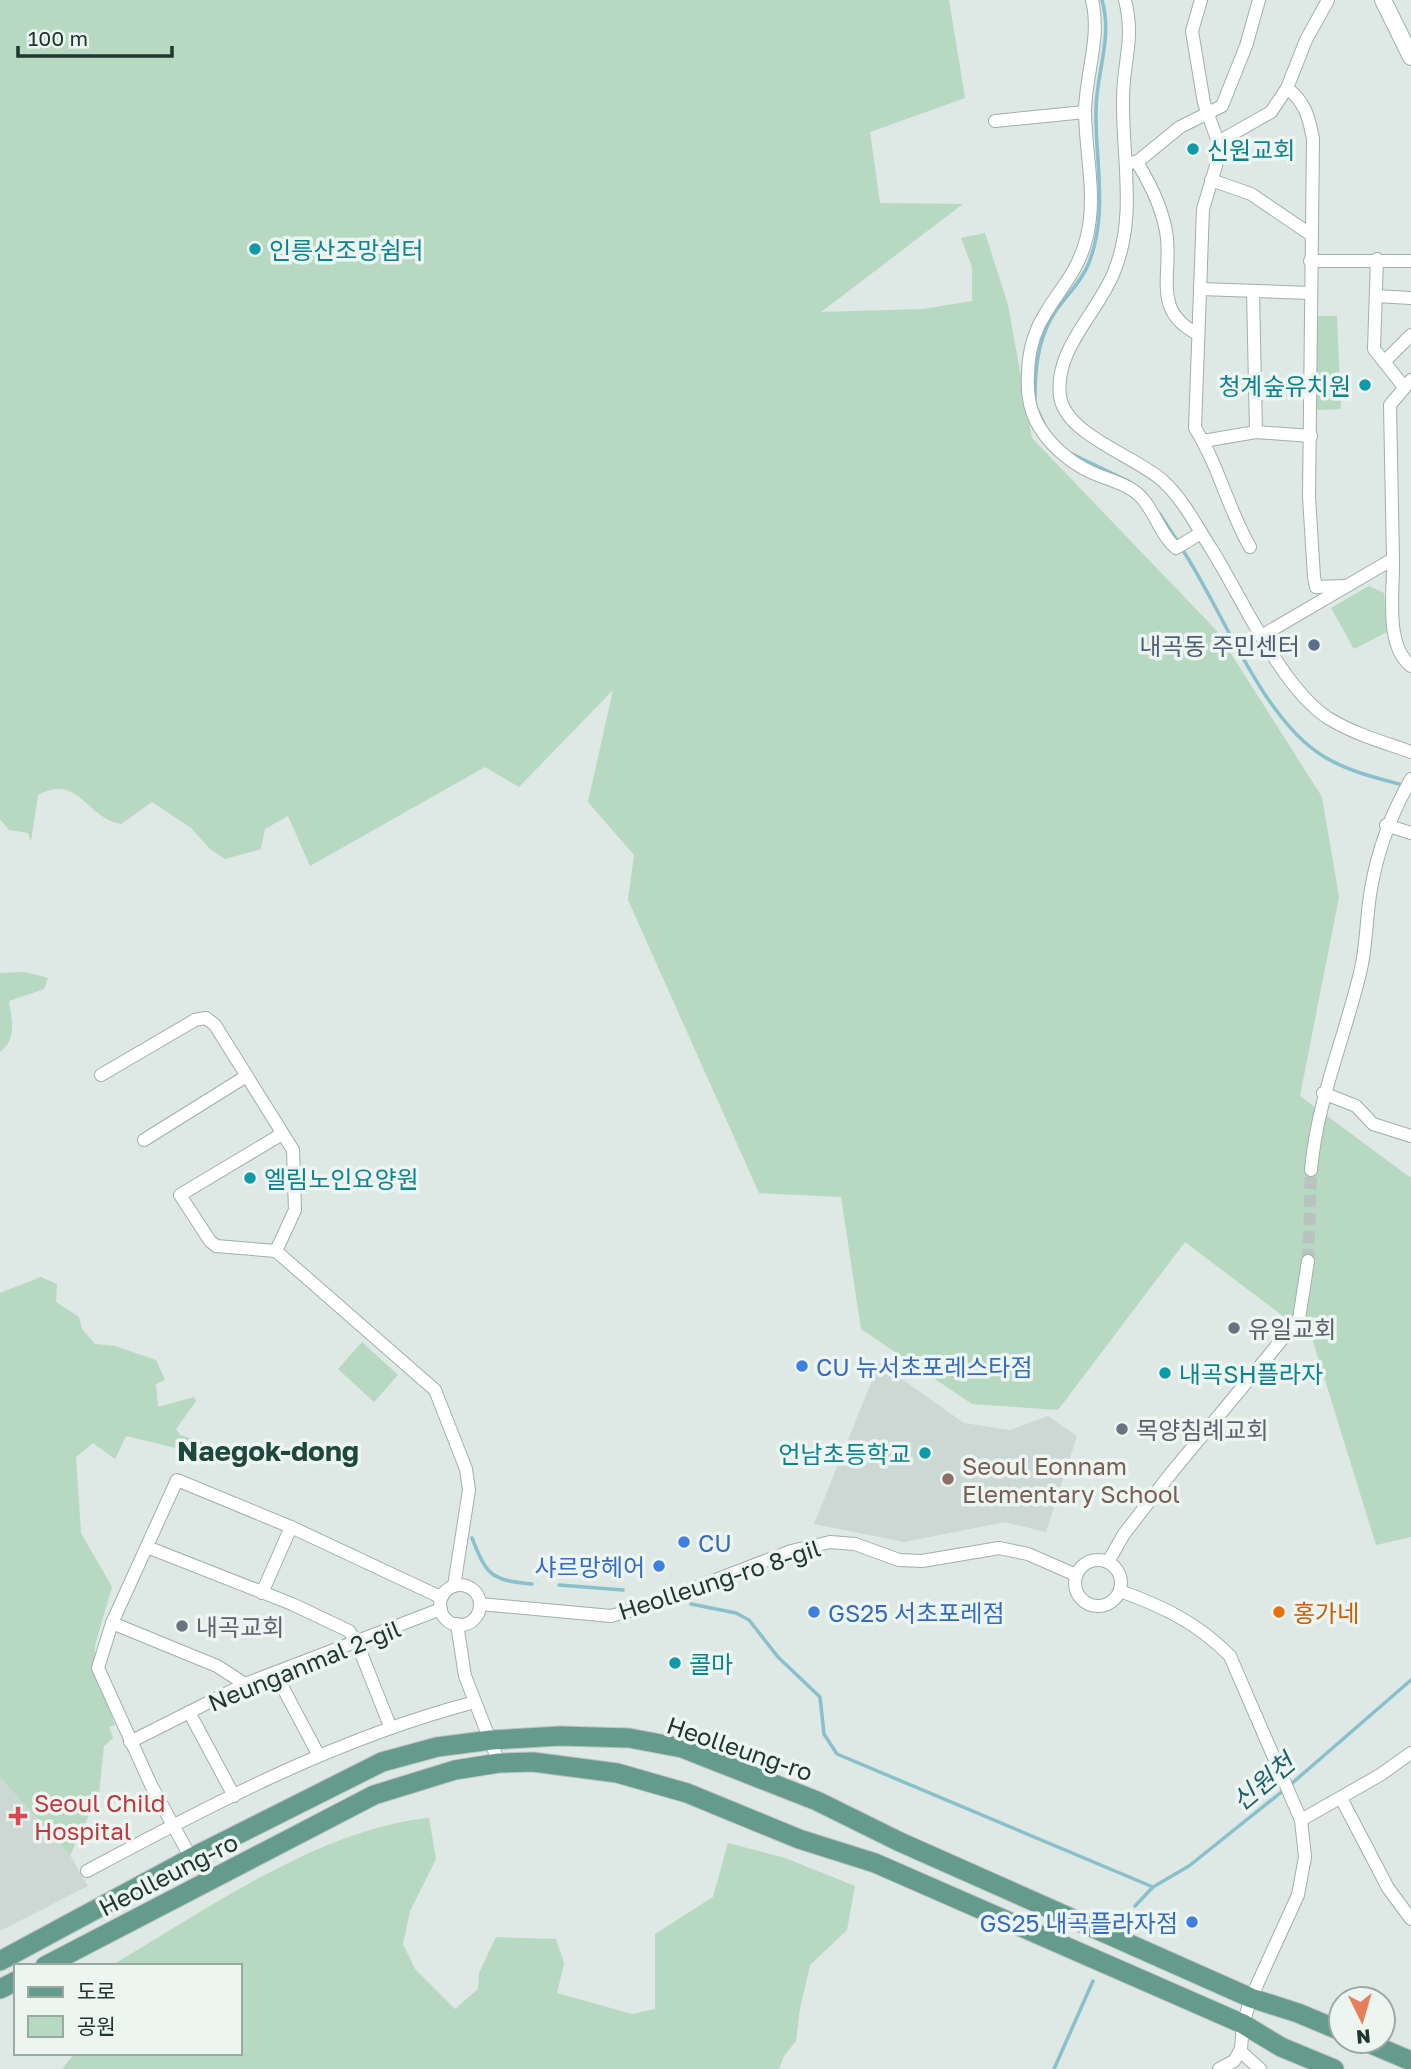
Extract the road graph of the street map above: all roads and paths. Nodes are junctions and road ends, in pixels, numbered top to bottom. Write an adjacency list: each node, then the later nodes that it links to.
1 (1092, 0): 9 (street)
2 (1125, 0): 13 (street)
3 (1201, 0): 10 (street)
4 (1259, 0): 10 (street)
5 (1328, 0): 8 (street)
6 (1383, 0): 7 (street)
7 (1411, 57)
8 (1287, 88): 12 (street); 15 (street)
9 (1085, 112): 11 (street); 31 (street)
10 (1208, 115): 12 (street); 13 (street)
11 (995, 121)
12 (1218, 142): 14 (street)
13 (1132, 162): 24 (street); 31 (street)
14 (1211, 180): 15 (street); 19 (street)
15 (1310, 234): 17 (street)
16 (1377, 259): 17 (street); 18 (street); 22 (street)
17 (1310, 261): 21 (street)
18 (1411, 261)
19 (1200, 289): 20 (street); 24 (street)
20 (1253, 291): 21 (street); 28 (street)
21 (1310, 293): 29 (street)
22 (1376, 296): 23 (street); 26 (street)
23 (1411, 298)
24 (1198, 334): 30 (street)
25 (1411, 335): 26 (street)
26 (1384, 362): 27 (street)
27 (1407, 384): 33 (street)
28 (1256, 432): 29 (street); 30 (street)
29 (1311, 436): 34 (street)
30 (1203, 441): 32 (street)
31 (1201, 533): 35 (street)
32 (1250, 547)
33 (1393, 559): 34 (street); 36 (street)
34 (1344, 586): 35 (street)
35 (1263, 635): 37 (street)
36 (1411, 666)
37 (1411, 752)
38 (1411, 779): 39 (street)
39 (1388, 820): 40 (street); 43 (street)
40 (1411, 833)
41 (101, 1075): 42 (street)
42 (246, 1077): 44 (street); 46 (street)
43 (1324, 1093): 45 (street); 47 (street)
44 (282, 1134): 48 (street); 48 (street)
45 (1411, 1136)
46 (144, 1140)
47 (1311, 1170)
48 (276, 1251): 54 (street)
49 (1308, 1261): 52 (street)
50 (291, 1527): 51 (street); 56 (street); 57 (street)
51 (147, 1547): 56 (street); 60 (street)
52 (1108, 1562): 53 (street); 55 (street)
53 (1076, 1575): 55 (street); 58 (street, Heolleung-ro 8-gil)
54 (454, 1586): 57 (street); 58 (street)
55 (1120, 1591): 75 (street)
56 (262, 1593): 62 (street)
57 (443, 1595): 59 (street)
58 (480, 1604): 61 (street)
59 (441, 1609): 61 (street); 62 (street, Neunganmal 2-gil)
60 (113, 1623): 64 (street); 69 (street)
61 (457, 1624): 65 (street)
62 (358, 1643): 63 (street, Neunganmal 2-gil); 67 (street)
63 (275, 1673): 64 (street, Neunganmal 2-gil); 71 (street)
64 (245, 1684): 66 (street, Neunganmal 2-gil)
65 (475, 1702): 67 (street); 68 (street)
66 (189, 1712): 69 (street, Neunganmal 2-gil); 73 (street)
67 (390, 1726): 71 (street)
68 (491, 1740): 72 (street); 77 (main road, Heolleung-ro); 82 (main road, Heolleung-ro)
69 (130, 1742): 76 (street)
70 (1411, 1753): 74 (street)
71 (318, 1754): 73 (street)
72 (499, 1763): 81 (main road, Heolleung-ro); 83 (main road, Heolleung-ro)
73 (234, 1796): 76 (street)
74 (1341, 1798): 75 (street); 79 (street)
75 (1301, 1821): 82 (street)
76 (172, 1826): 77 (street); 78 (street)
77 (191, 1858): 80 (main road, Heolleung-ro)
78 (87, 1871)
79 (1411, 1919)
80 (0, 1961)
81 (48, 1964)
82 (1251, 1998): 83 (street); 84 (main road, Heolleung-ro)
83 (1243, 2024): 85 (street); 88 (main road, Heolleung-ro)
84 (1327, 2025)
85 (1240, 2051): 86 (street); 87 (street)
86 (1219, 2069)
87 (1260, 2069)
88 (1334, 2069)

